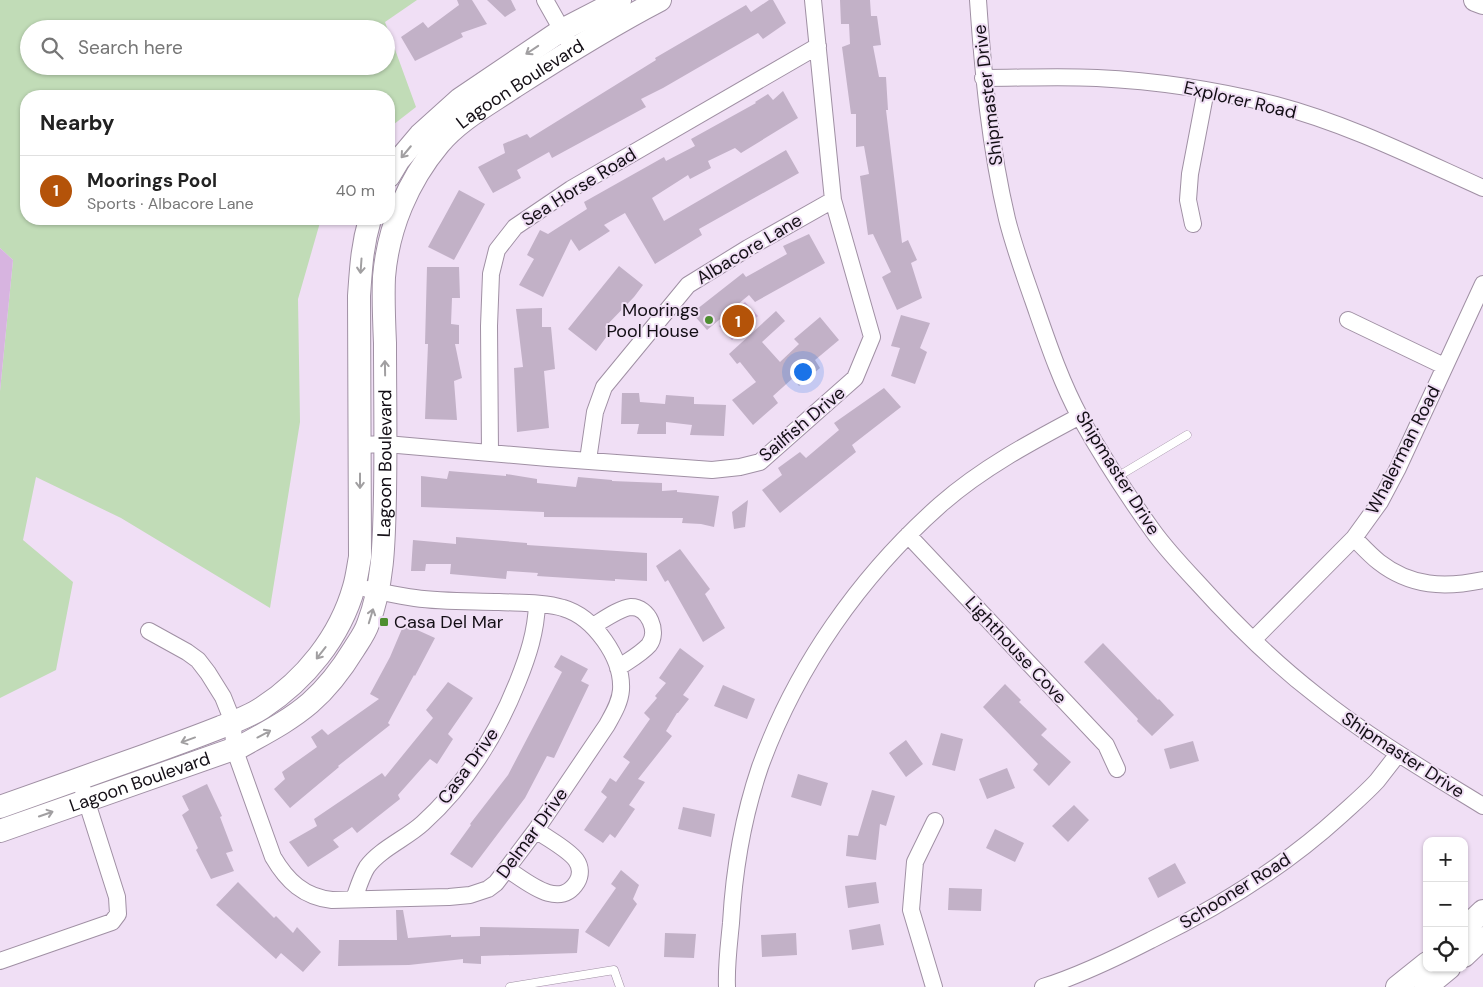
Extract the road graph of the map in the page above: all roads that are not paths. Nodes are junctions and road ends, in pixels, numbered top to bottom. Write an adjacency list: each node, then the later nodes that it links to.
1 (545, 0): 8 (street)
2 (620, 0): 8 (street, Lagoon Boulevard)
3 (660, 0): 8 (street, Lagoon Boulevard)
4 (814, 0): 9 (street, Sailfish Drive)
5 (978, 0): 10 (street, Shipmaster Drive)
6 (1475, 0): 7 (street)
7 (1483, 3)
8 (567, 40): 12 (street, Lagoon Boulevard, one-way to 12); 15 (street, Lagoon Boulevard, one-way to 8)
9 (818, 46): 14 (street, Sailfish Drive); 26 (street, Sea Horse Road)
10 (983, 78): 11 (street, Explorer Road); 22 (street, Shipmaster Drive)
11 (1206, 90): 13 (street, Explorer Road); 16 (street)
12 (395, 165)
13 (1483, 188)
14 (834, 200): 27 (street, Albacore Lane); 27 (street, Sailfish Drive)
15 (395, 223)
16 (1193, 224)
17 (368, 225): 25 (street, Lagoon Boulevard, one-way to 25)
18 (394, 225): 24 (street, Lagoon Boulevard, one-way to 18)
19 (1483, 284): 21 (street, Whalerman Road)
20 (1348, 320): 21 (street)
21 (1444, 366): 30 (street, Whalerman Road)
22 (1080, 416): 28 (street, Shipmaster Drive); 29 (street)
23 (1186, 435): 28 (lane)
24 (386, 444): 25 (street, Sailfish Drive); 26 (street, Sailfish Drive); 33 (street, Lagoon Boulevard)
25 (360, 445): 32 (street, Lagoon Boulevard, one-way to 32)
26 (490, 452): 27 (street, Sailfish Drive)
27 (588, 460)
28 (1117, 477): 37 (street, Shipmaster Drive)
29 (908, 535): 42 (street, Lighthouse Cove); 59 (street)
30 (1354, 538): 31 (street); 37 (street, Whalerman Road)
31 (1483, 580)
32 (354, 587): 33 (street, Delmar Drive); 39 (street, Lagoon Boulevard, one-way to 39)
33 (378, 591): 34 (street, Delmar Drive); 40 (street, Lagoon Boulevard, one-way to 33)
34 (537, 604): 35 (street, Delmar Drive); 51 (street, Casa Drive)
35 (594, 626): 38 (street, Delmar Drive); 38 (street)
36 (149, 631): 39 (street, Delmar Drive)
37 (1253, 640): 41 (street, Shipmaster Drive)
38 (618, 668): 48 (street, Delmar Drive)
39 (233, 722): 40 (street, Delmar Drive); 43 (street, Lagoon Boulevard, one-way to 43)
40 (234, 748): 44 (street, Lagoon Boulevard); 51 (street, Delmar Drive)
41 (1398, 754): 45 (street, Shipmaster Drive); 61 (street, Schooner Road)
42 (1117, 769)
43 (79, 778): 44 (street); 46 (street, Lagoon Boulevard)
44 (87, 800): 49 (street, Lagoon Boulevard, one-way to 44); 54 (street)
45 (1483, 806)
46 (0, 807)
47 (935, 821): 60 (street)
48 (536, 830): 50 (street, Delmar Drive); 50 (street)
49 (0, 831)
50 (507, 869): 51 (street, Delmar Drive)
51 (354, 899)
52 (1483, 938): 53 (street)
53 (1468, 952)
54 (0, 961)
55 (1423, 966): 62 (street)
56 (1444, 972): 63 (street)
57 (510, 987): 58 (lane)
58 (620, 987)
59 (727, 987)
60 (934, 987)
61 (1043, 987)
62 (1397, 987)
63 (1426, 987)

